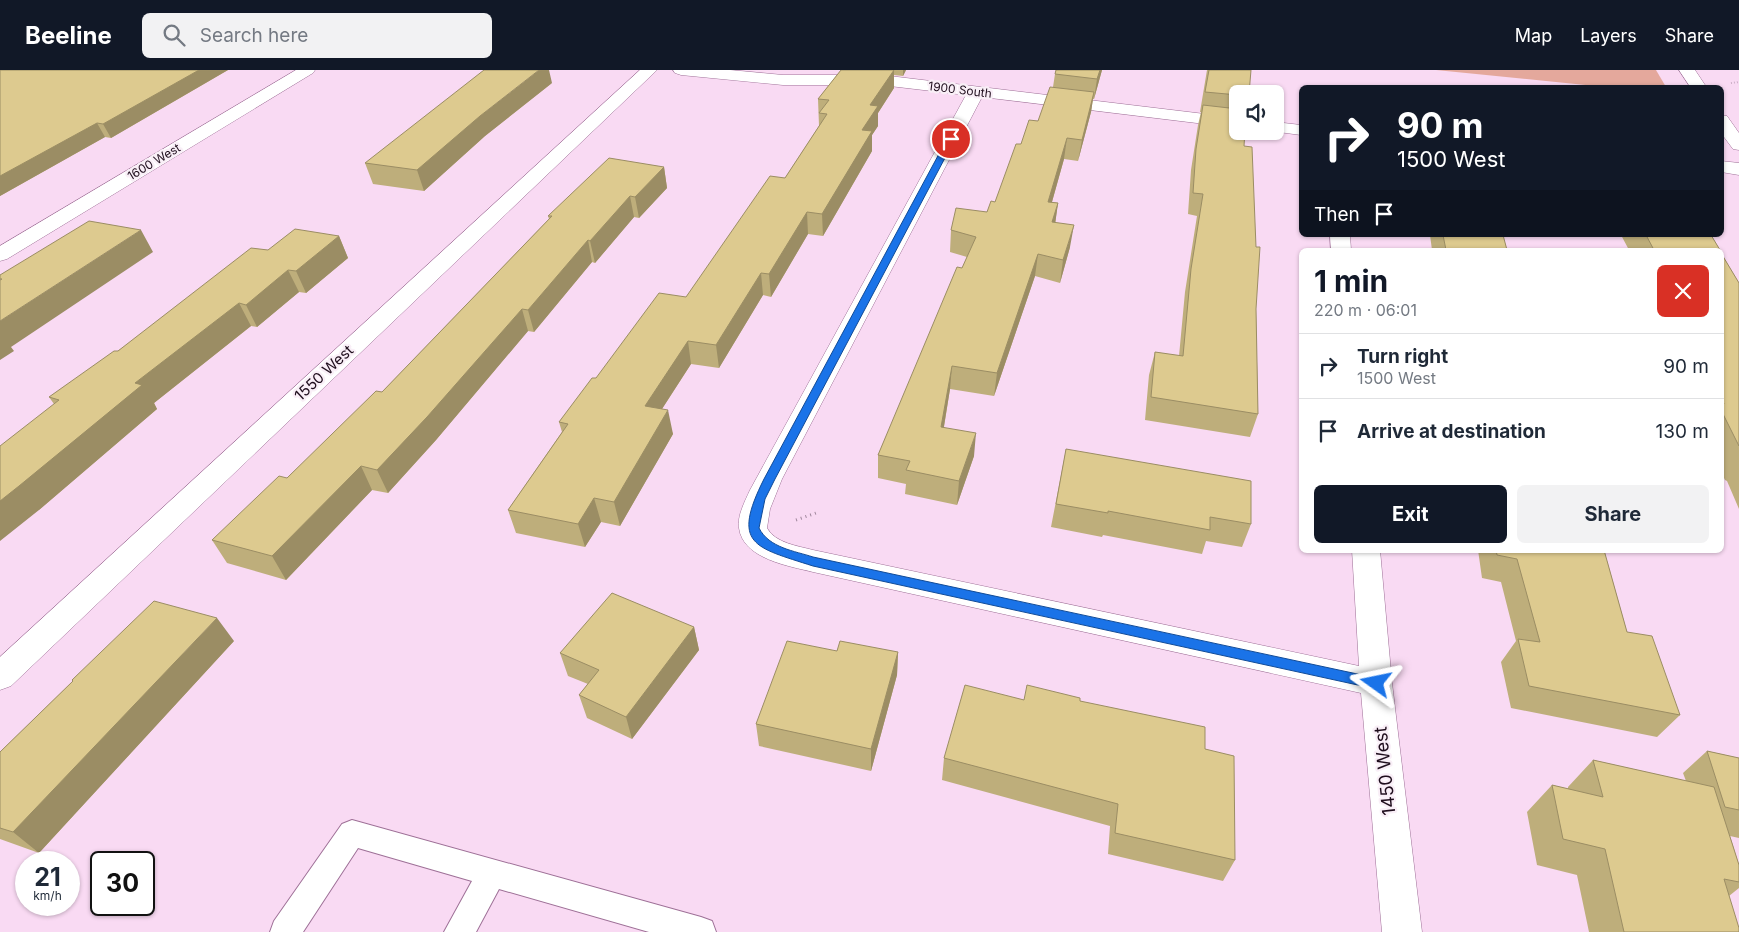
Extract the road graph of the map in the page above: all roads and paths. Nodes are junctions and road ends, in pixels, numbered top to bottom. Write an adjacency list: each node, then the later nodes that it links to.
1 (307, 70): 16 (street, 1600 West)
2 (649, 70): 18 (street, 1550 West)
3 (681, 70): 8 (street, 1900 South)
4 (1687, 70): 7 (street)
5 (1739, 82): 6 (path)
6 (1731, 83)
7 (1697, 85)
8 (976, 92): 9 (street, 1900 South); 19 (street)
9 (1229, 122)
10 (1724, 124): 13 (street)
11 (1284, 128): 12 (street)
12 (1299, 130)
13 (1739, 145)
14 (1724, 166): 15 (street)
15 (1739, 168)
16 (0, 255)
17 (1366, 553): 19 (street, 1450 West)
18 (0, 677)
19 (1376, 683): 24 (street, 1450 West)
20 (492, 873): 21 (lane); 22 (lane); 23 (lane)
21 (285, 932)
22 (459, 932)
23 (701, 932)
24 (1402, 932)

